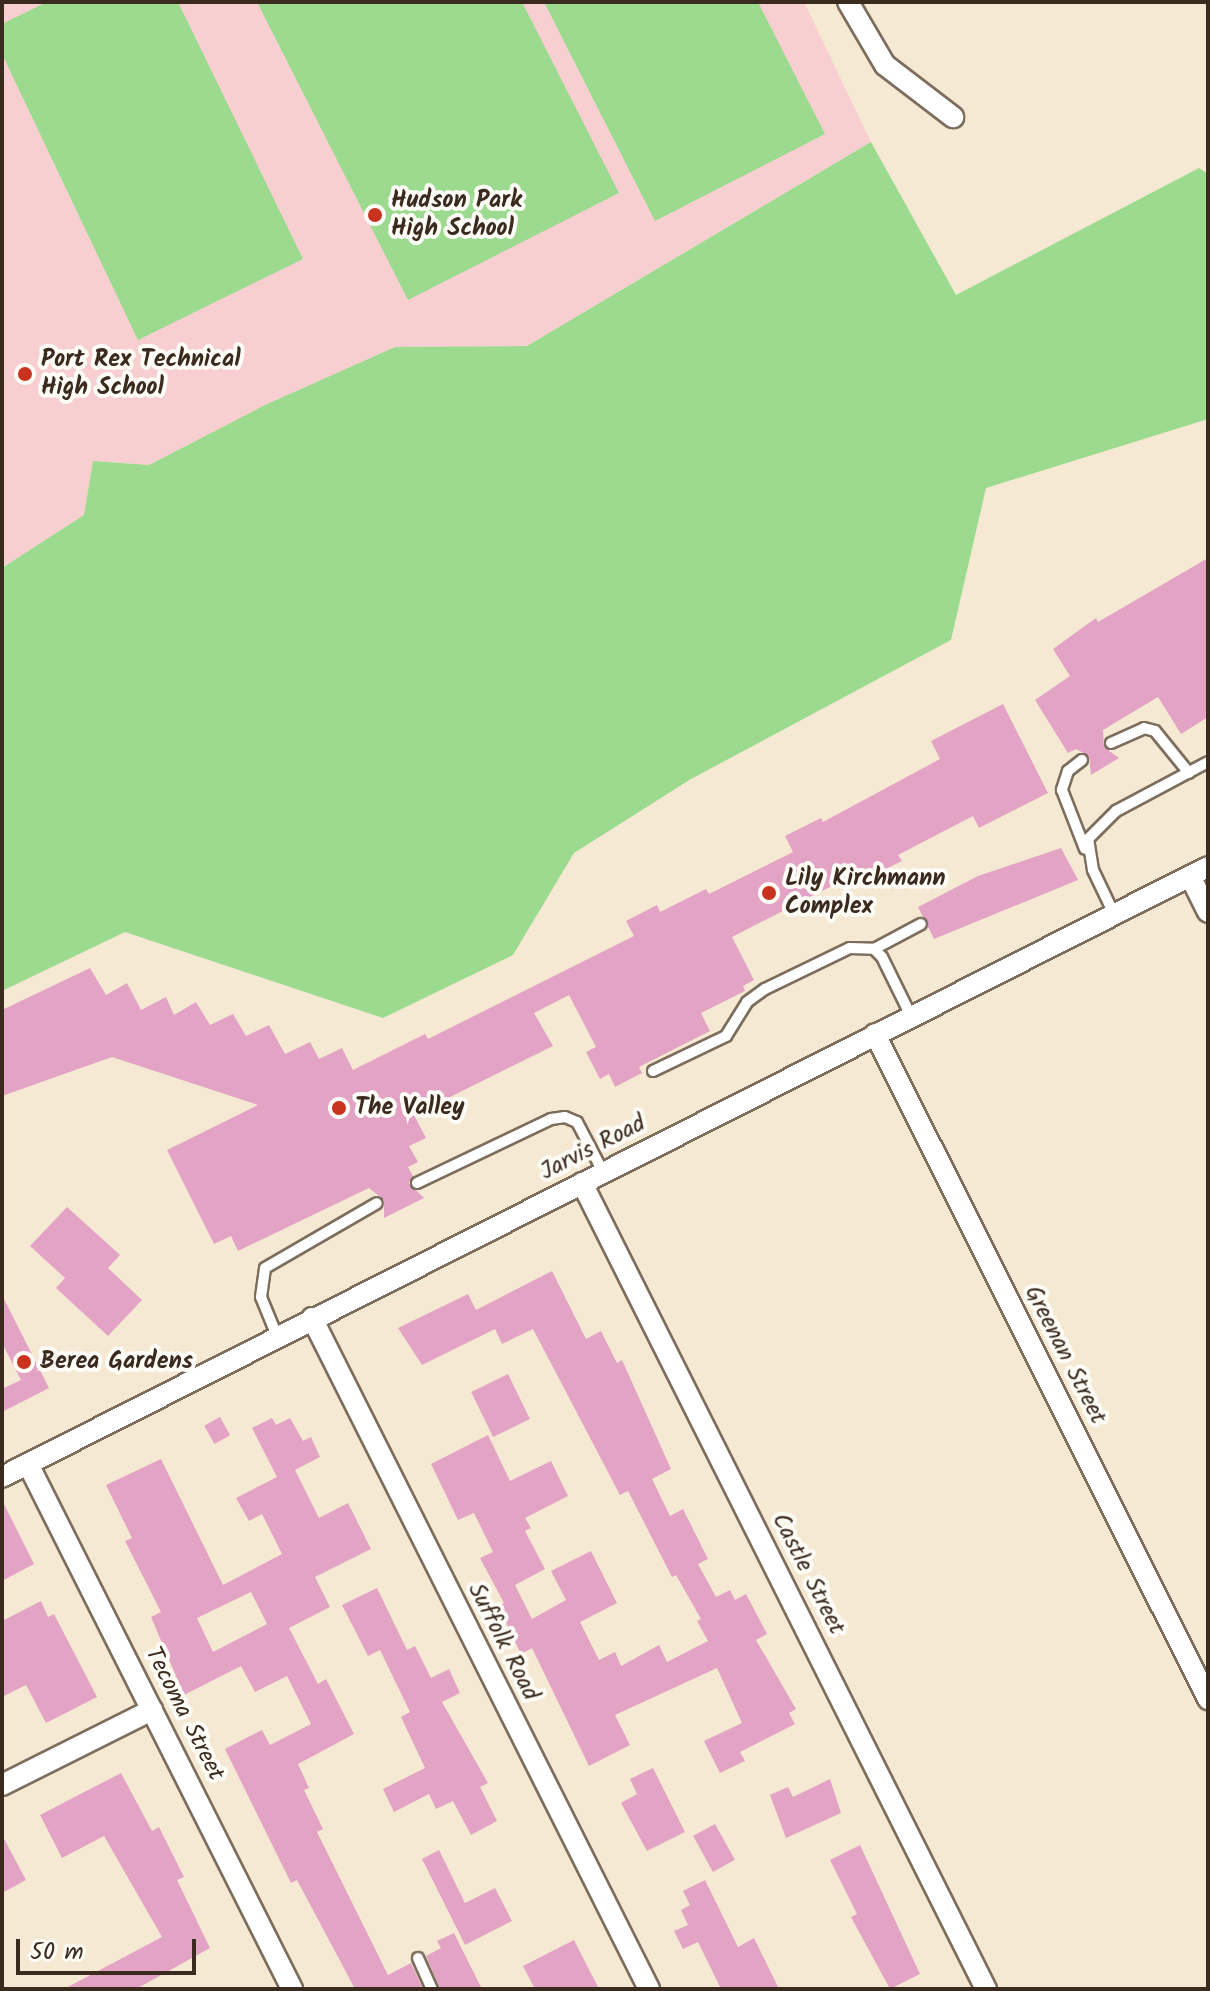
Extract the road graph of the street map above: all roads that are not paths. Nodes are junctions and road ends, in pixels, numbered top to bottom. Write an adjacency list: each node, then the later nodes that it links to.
1 (848, 2): 2 (street)
2 (953, 117)
3 (1111, 743): 6 (lane)
4 (1082, 760): 7 (lane)
5 (1208, 762): 6 (lane)
6 (1189, 773): 7 (lane)
7 (1088, 855): 10 (lane)
8 (1199, 872): 9 (street); 10 (street, Jarvis Road)
9 (1208, 912)
10 (1114, 914): 13 (street, Jarvis Road)
11 (921, 924): 12 (lane)
12 (874, 949): 13 (lane); 15 (lane)
13 (911, 1016): 14 (street, Jarvis Road)
14 (875, 1034): 16 (street, Jarvis Road); 24 (street, Greenan Street)
15 (653, 1071)
16 (603, 1172): 17 (lane); 18 (street, Jarvis Road)
17 (417, 1183)
18 (582, 1183): 20 (street, Jarvis Road); 31 (street, Castle Street)
19 (377, 1203): 21 (lane)
20 (312, 1318): 21 (street, Jarvis Road); 30 (street, Suffolk Road)
21 (277, 1336): 22 (street, Jarvis Road)
22 (28, 1464): 23 (street, Jarvis Road); 25 (street, Tecoma Street)
23 (2, 1477)
24 (1208, 1699)
25 (152, 1710): 26 (street); 28 (street, Tecoma Street)
26 (2, 1785)
27 (418, 1958): 29 (lane)
28 (292, 1989)
29 (432, 1989)
30 (649, 1989)
31 (986, 1989)

